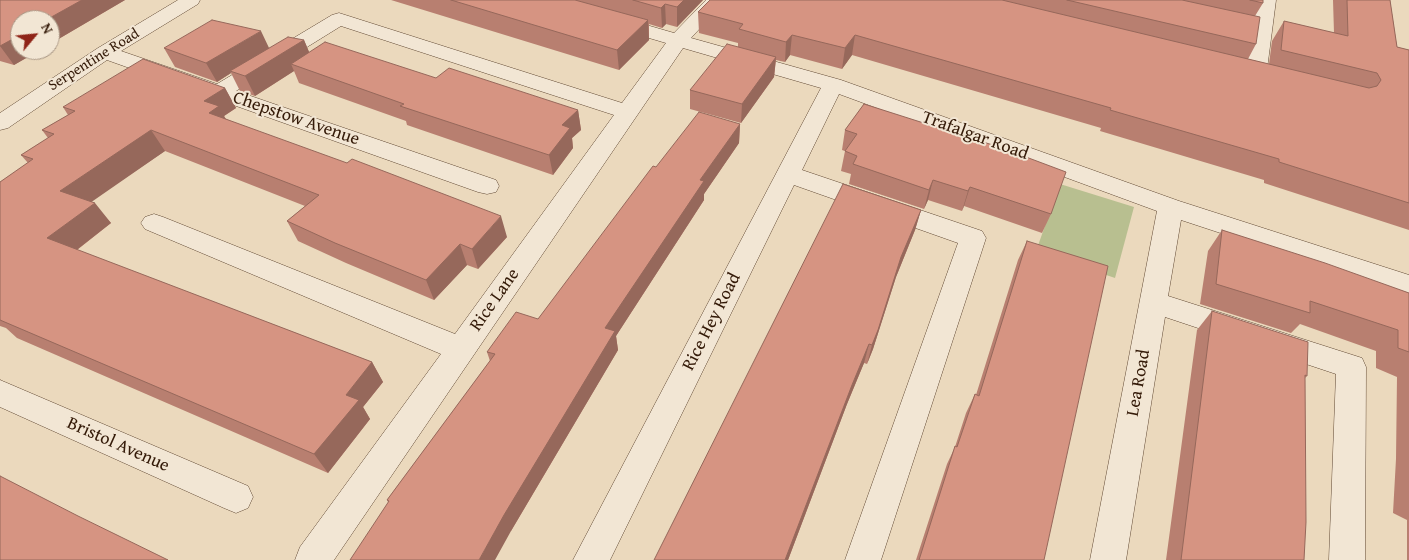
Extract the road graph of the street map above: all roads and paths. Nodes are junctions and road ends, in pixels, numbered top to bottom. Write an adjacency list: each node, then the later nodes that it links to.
1 (191, 0): 8 (street, Serpentine Road)
2 (717, 0): 7 (street, Rice Lane)
3 (1267, 0): 6 (street)
4 (593, 16): 7 (street, Trafalgar Road)
5 (1204, 20): 6 (street)
6 (1262, 33): 9 (street)
7 (678, 40): 10 (street, Trafalgar Road); 12 (street, Rice Lane)
8 (105, 52): 11 (street, Chepstow Avenue); 13 (street, Serpentine Road)
9 (1255, 77)
10 (833, 84): 14 (street, Rice Hey Road); 16 (street, Trafalgar Road)
11 (219, 92): 12 (street); 15 (street, Chepstow Avenue)
12 (627, 112): 20 (street, Rice Lane)
13 (0, 123)
14 (787, 174): 24 (street, Rice Hey Road); 25 (street)
15 (487, 186)
16 (1170, 207): 18 (street, Trafalgar Road); 19 (street, Lea Road)
17 (154, 224): 20 (street)
18 (1409, 285)
19 (1153, 302): 26 (street, Lea Road); 27 (street)
20 (460, 349): 23 (street, Rice Lane)
21 (0, 393): 22 (street, Bristol Avenue)
22 (236, 497)
23 (313, 560)
24 (590, 560)
25 (864, 560)
26 (1108, 560)
27 (1347, 560)

